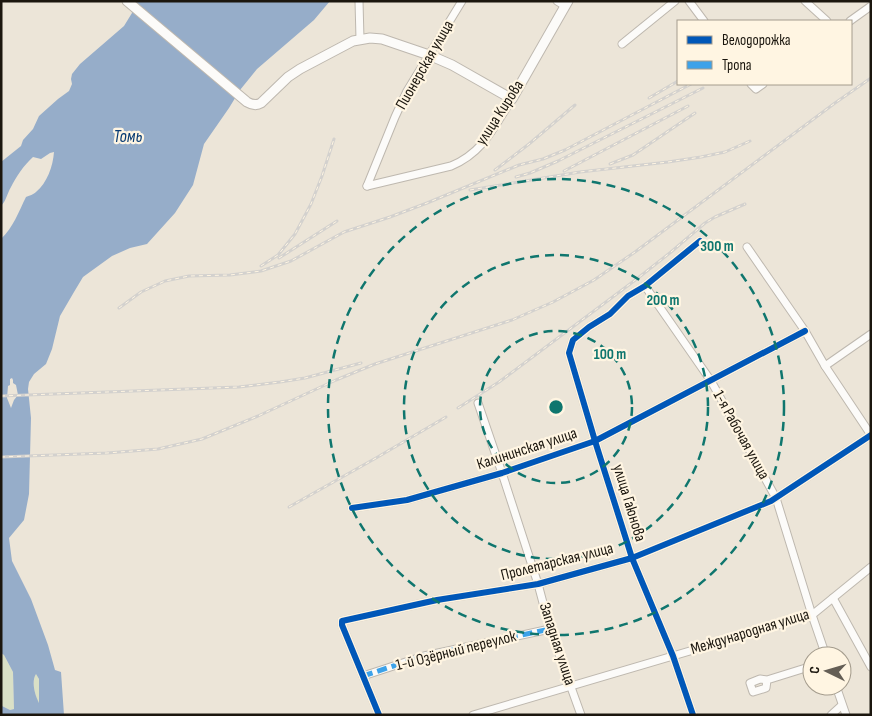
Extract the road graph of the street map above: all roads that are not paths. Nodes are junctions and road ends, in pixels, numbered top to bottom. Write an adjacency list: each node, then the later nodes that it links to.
1 (128, 1): 12 (main road)
2 (359, 1): 12 (street)
3 (462, 1): 14 (street, Пионерская улица)
4 (675, 1): 13 (street)
5 (689, 1): 9 (street)
6 (805, 1): 10 (street)
7 (563, 3): 15 (main road, улица Кирова)
8 (871, 6): 11 (street)
9 (703, 20)
10 (826, 20)
11 (851, 20)
12 (360, 39): 14 (main road)
13 (622, 44)
14 (429, 55): 15 (main road); 16 (street, Пионерская улица)
15 (512, 99): 16 (street, улица Кирова)
16 (367, 186)
17 (700, 241): 19 (street)
18 (746, 248): 20 (street)
19 (645, 286): 23 (street, 1-я Рабочая улица); 27 (street, улица Гаюнова)
20 (805, 331): 22 (street); 23 (street, Калининская улица)
21 (871, 334): 22 (street)
22 (825, 366): 25 (street)
23 (711, 381): 27 (street, Калининская улица); 29 (street, 1-я Рабочая улица)
24 (478, 403): 28 (street, Западная улица)
25 (868, 425): 26 (street)
26 (871, 435): 29 (street, Пролетарская улица)
27 (595, 442): 28 (street, Калининская улица); 31 (street, улица Гаюнова)
28 (502, 473): 30 (street, Калининская улица); 33 (street, Западная улица)
29 (776, 498): 31 (street, Пролетарская улица); 35 (street, 1-я Рабочая улица)
30 (352, 508)
31 (632, 558): 33 (street, Пролетарская улица); 38 (street, улица Гаюнова)
32 (871, 567): 34 (street, Международная улица)
33 (538, 584): 36 (street, Западная улица); 41 (street, Пролетарская улица)
34 (833, 598): 35 (street, Международная улица); 39 (street)
35 (812, 615): 37 (street, 1-я Рабочая улица); 38 (street, Международная улица)
36 (550, 629): 41 (street, 1-й Озёрный переулок); 43 (street, Западная улица)
37 (823, 646)
38 (673, 656): 43 (street, Международная улица); 49 (street, улица Гаюнова)
39 (871, 667)
40 (802, 669): 42 (street)
41 (363, 676): 46 (street)
42 (768, 680)
43 (571, 685): 47 (street, Международная улица); 48 (street, Западная улица)
44 (839, 696): 45 (street)
45 (842, 705): 50 (street); 51 (street)
46 (379, 715)
47 (473, 715)
48 (581, 715)
49 (693, 715)
50 (831, 715)
51 (846, 715)

